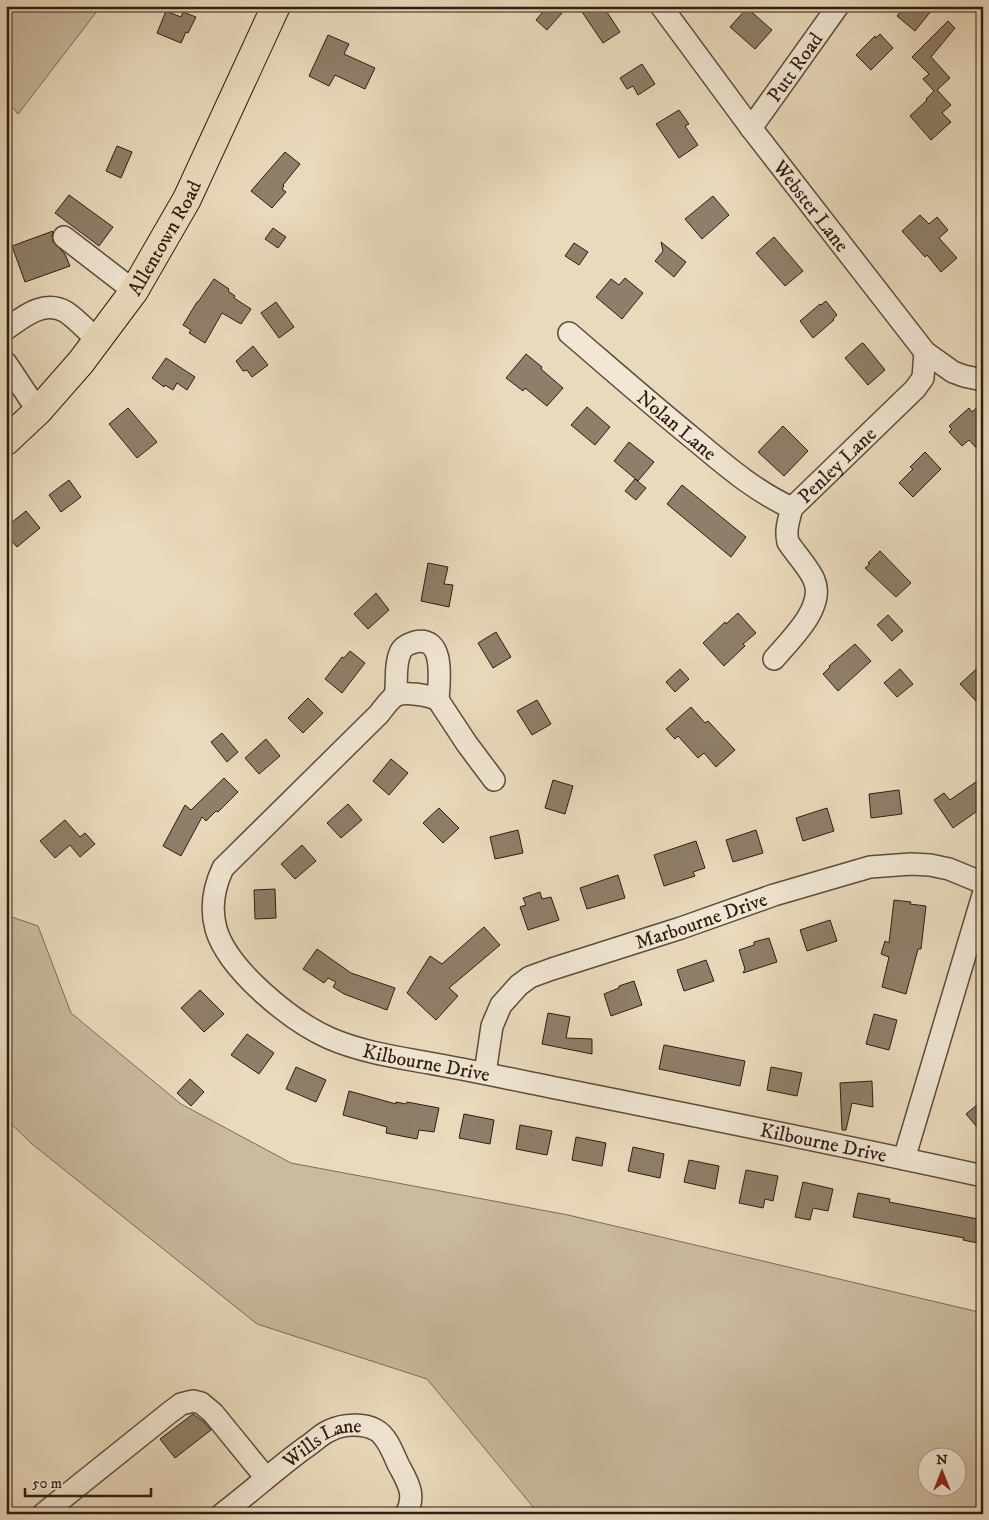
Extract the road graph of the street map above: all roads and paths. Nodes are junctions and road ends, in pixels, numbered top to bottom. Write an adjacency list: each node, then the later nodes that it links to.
1 (276, 6): 6 (main road, Allentown Road)
2 (661, 6): 4 (street, Webster Lane)
3 (838, 6): 4 (street, Putt Road)
4 (751, 128): 10 (street, Webster Lane)
5 (64, 237): 6 (street)
6 (134, 292): 9 (main road, Allentown Road)
7 (6, 329): 9 (street)
8 (570, 333): 15 (street, Nolan Lane)
9 (97, 340): 13 (main road, Allentown Road)
10 (926, 352): 12 (street, Webster Lane); 15 (street, Penley Lane)
11 (6, 363): 13 (street)
12 (983, 380)
13 (38, 411): 14 (main road, Allentown Road)
14 (6, 441)
15 (792, 508): 16 (street, Penley Lane)
16 (774, 659)
17 (395, 696): 18 (street); 18 (street); 22 (street, Kilbourne Drive)
18 (438, 700): 19 (street)
19 (494, 780)
20 (983, 883): 22 (street, Marbourne Drive)
21 (983, 895): 23 (street)
22 (484, 1073): 23 (street, Kilbourne Drive)
23 (904, 1159): 24 (street, Kilbourne Drive)
24 (983, 1176)
25 (266, 1478): 26 (street); 27 (street, Wills Lane); 28 (street, Wills Lane)
26 (43, 1514)
27 (222, 1514)
28 (406, 1514)

